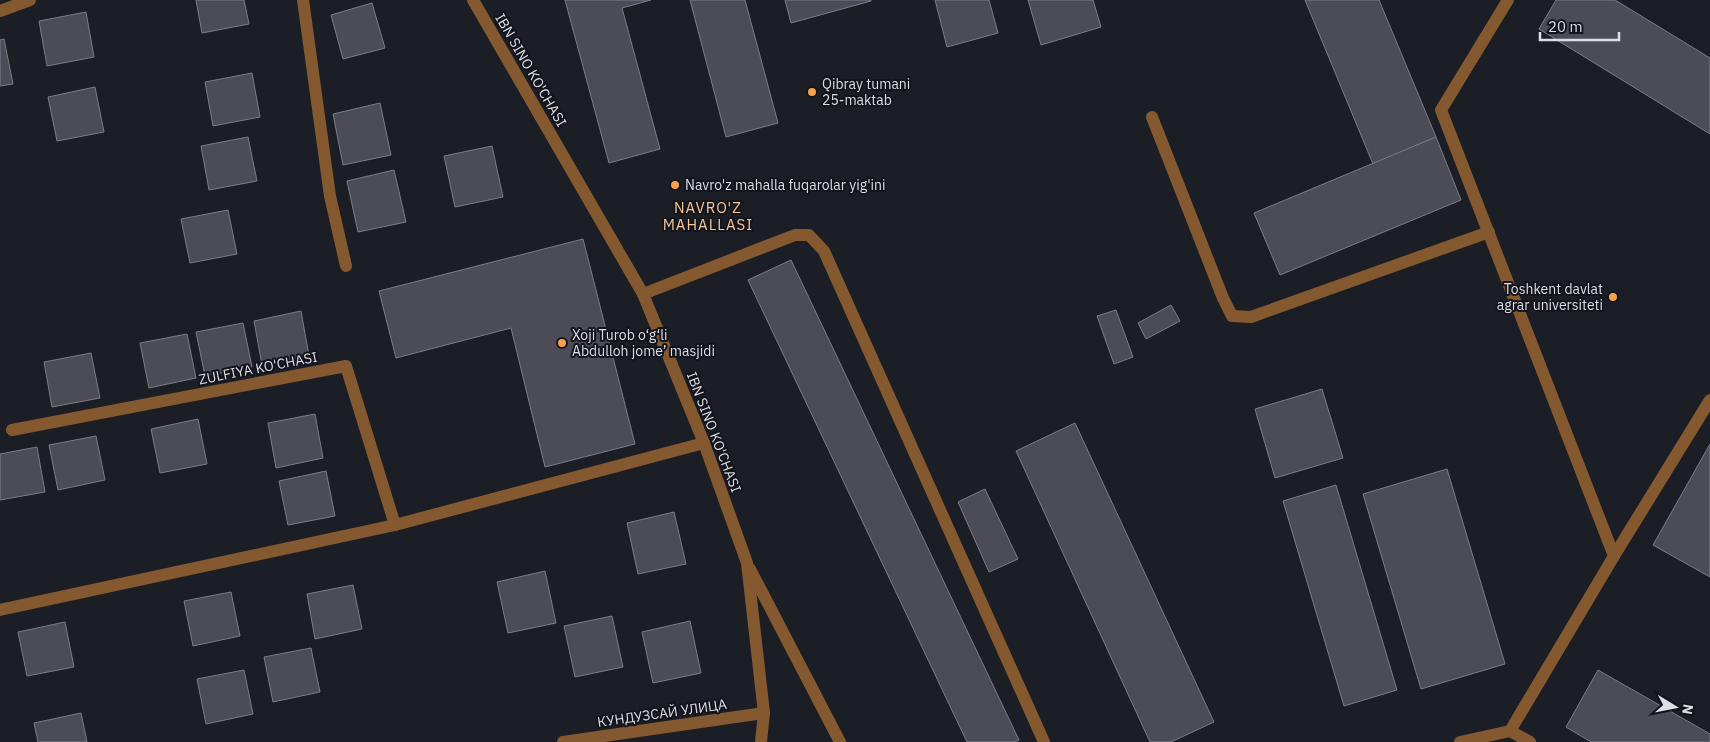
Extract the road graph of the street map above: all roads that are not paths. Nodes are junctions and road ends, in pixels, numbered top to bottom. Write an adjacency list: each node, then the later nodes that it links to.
1 (30, 0): 5 (street)
2 (304, 0): 8 (street)
3 (473, 0): 9 (street, IBN SINO KO'CHASI)
4 (1508, 0): 7 (street)
5 (0, 11)
6 (1152, 117): 7 (street)
7 (1489, 232): 14 (street)
8 (346, 266)
9 (643, 294): 12 (street, IBN SINO KO'CHASI); 22 (street)
10 (1710, 400): 14 (street)
11 (12, 430): 13 (street, ZULFIYA KO'CHASI)
12 (704, 443): 13 (street); 15 (street, IBN SINO KO'CHASI)
13 (395, 525): 16 (street)
14 (1614, 556): 18 (street)
15 (746, 563): 17 (street, IBN SINO KO'CHASI); 21 (street)
16 (0, 610)
17 (764, 713): 19 (street, КУНДУЗСАЙ УЛИЦА); 20 (street, IBN SINO KO'CHASI)
18 (1510, 731): 23 (street); 24 (street)
19 (563, 742)
20 (761, 742)
21 (840, 742)
22 (1044, 742)
23 (1460, 742)
24 (1530, 742)

